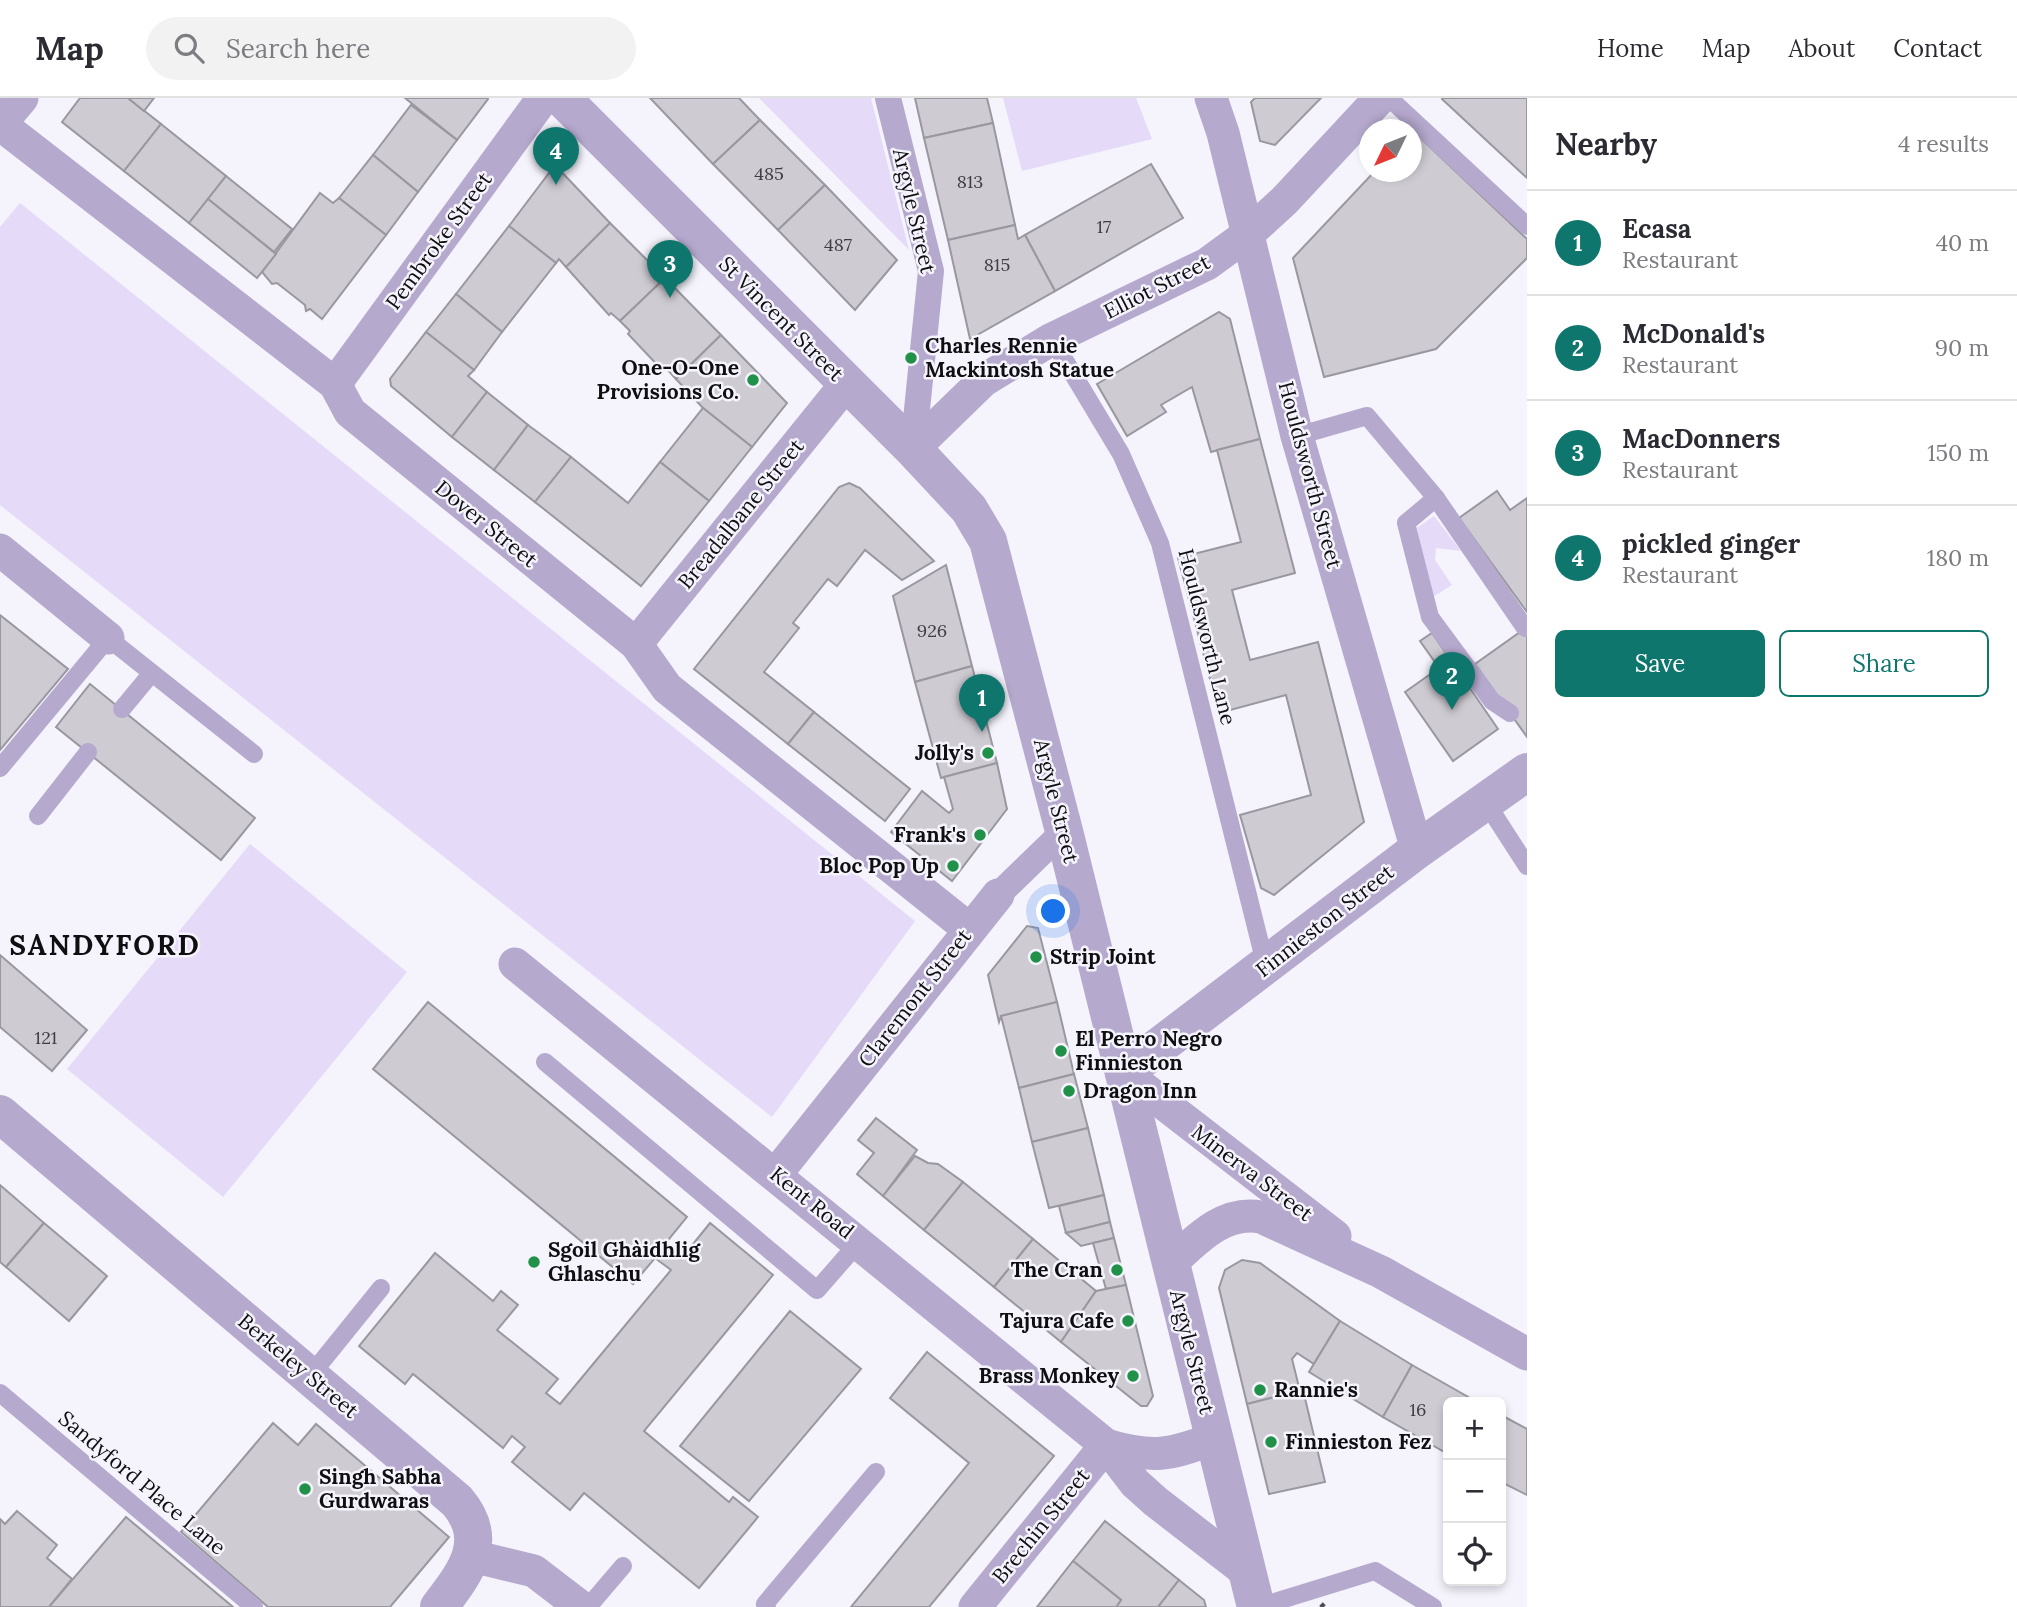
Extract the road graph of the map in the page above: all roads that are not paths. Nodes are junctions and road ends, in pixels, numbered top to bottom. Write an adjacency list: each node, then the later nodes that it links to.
1 (22, 98): 8 (street)
2 (543, 98): 12 (street, Pembroke Street)
3 (562, 98): 13 (street, St Vincent Street)
4 (888, 98): 15 (street, Argyle Street)
5 (1211, 98): 10 (street, Houldsworth Street)
6 (1380, 98): 10 (street, Elliot Street)
7 (1389, 98): 9 (lane)
8 (0, 124): 12 (street, Dover Street)
9 (1527, 226)
10 (1248, 234): 11 (street, Elliot Street); 14 (street, Houldsworth Street)
11 (1052, 339): 15 (street, Elliot Street); 36 (lane, Houldsworth Lane)
12 (335, 384): 20 (street, Dover Street)
13 (846, 384): 15 (street, St Vincent Street); 20 (street, Breadalbane Street)
14 (1297, 436): 16 (lane); 31 (street, Houldsworth Street)
15 (913, 449): 30 (street, Argyle Street)
16 (1436, 498): 18 (lane); 23 (lane)
17 (0, 551): 19 (street)
18 (1525, 628)
19 (108, 638): 21 (lane); 26 (lane)
20 (636, 644): 34 (street, Dover Street)
21 (151, 674): 22 (lane); 25 (lane)
22 (122, 709)
23 (1510, 713)
24 (88, 752): 29 (lane)
25 (254, 754)
26 (0, 768)
27 (1527, 772): 28 (street, Finnieston Street)
28 (1485, 801): 31 (street, Finnieston Street); 32 (lane)
29 (38, 816)
30 (1064, 831): 33 (street, Claremont Street); 38 (street, Argyle Street)
31 (1417, 850): 36 (street, Finnieston Street)
32 (1527, 866)
33 (998, 895): 34 (street, Claremont Street)
34 (969, 929): 40 (street, Claremont Street)
35 (515, 964): 40 (street, Kent Road)
36 (1266, 967): 38 (street, Finnieston Street)
37 (545, 1062): 41 (lane)
38 (1124, 1073): 42 (street, Argyle Street); 43 (street, Minerva Street)
39 (0, 1114): 46 (street, Berkeley Street)
40 (776, 1174): 41 (street, Kent Road)
41 (859, 1242): 49 (street, Kent Road)
42 (1170, 1264): 43 (street, Minerva Street); 48 (street, Argyle Street)
43 (1381, 1272): 45 (street, Minerva Street)
44 (381, 1288): 46 (lane)
45 (1527, 1354)
46 (310, 1376): 51 (street, Berkeley Street)
47 (0, 1393): 54 (lane, Sandyford Place Lane)
48 (1213, 1439): 49 (street, Kent Road); 53 (street, Argyle Street)
49 (1106, 1445): 53 (street, Kent Road); 59 (street, Brechin Street)
50 (876, 1472): 58 (lane)
51 (472, 1556): 55 (street); 56 (street)
52 (623, 1566): 57 (lane)
53 (1254, 1596): 60 (lane)
54 (254, 1607)
55 (439, 1607)
56 (581, 1607)
57 (588, 1607)
58 (767, 1607)
59 (975, 1607)
60 (1433, 1607)

